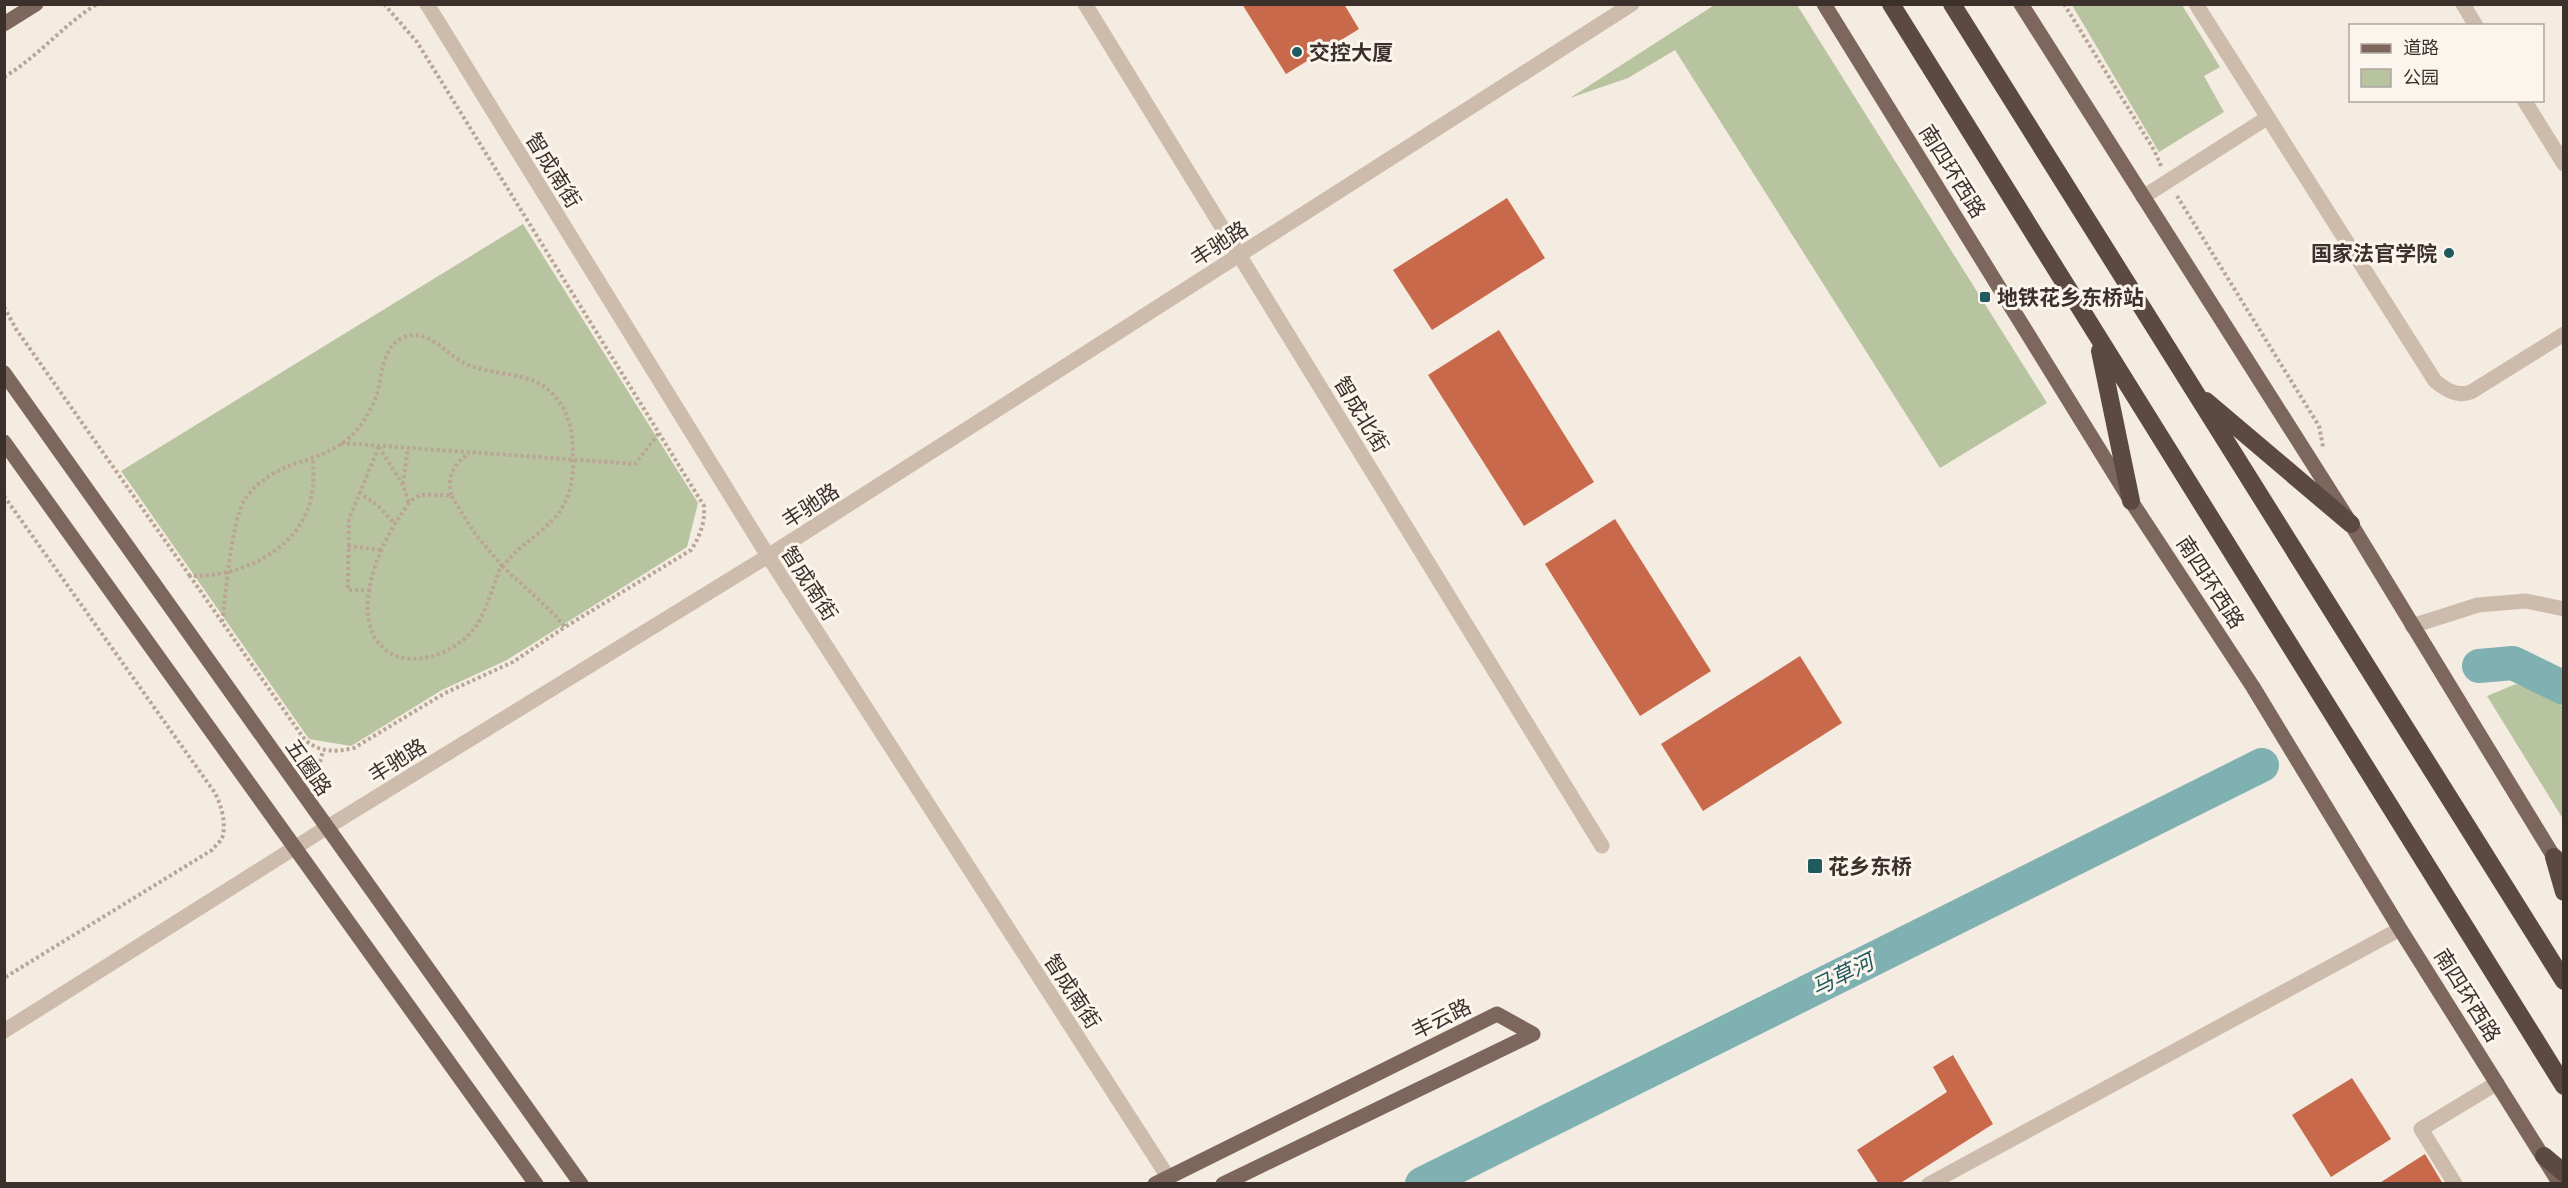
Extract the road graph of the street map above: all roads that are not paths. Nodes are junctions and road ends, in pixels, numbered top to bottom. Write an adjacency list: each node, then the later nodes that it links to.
1 (36, 4): 11 (main road)
2 (427, 4): 25 (street, 智成南街)
3 (1085, 4): 17 (street, 智成北街)
4 (1632, 4): 17 (street, 丰驰路)
5 (1824, 4): 23 (main road, 南四环西路)
6 (1891, 4): 19 (highway, 南四环西路)
7 (1952, 4): 21 (highway)
8 (2021, 4): 16 (main road)
9 (2196, 4): 14 (street)
10 (2463, 4): 12 (street)
11 (4, 24)
12 (2475, 24)
13 (2525, 102): 15 (street)
14 (2267, 117): 16 (street); 18 (street)
15 (2564, 164)
16 (2143, 197): 24 (main road)
17 (1240, 254): 25 (street, 丰驰路); 29 (street, 智成北街)
18 (2564, 334)
19 (2097, 338): 23 (highway); 37 (highway, 南四环西路)
20 (4, 373): 28 (main road, 五圈路)
21 (2192, 389): 24 (highway); 34 (highway)
22 (4, 442): 30 (main road)
23 (2131, 501): 33 (main road, 南四环西路)
24 (2351, 524): 27 (main road)
25 (768, 556): 28 (street, 丰驰路); 40 (street, 智成南街)
26 (2564, 609): 27 (street)
27 (2412, 627): 31 (main road)
28 (326, 828): 30 (street, 丰驰路); 42 (main road, 五圈路)
29 (1602, 846)
30 (296, 848): 35 (street, 丰驰路); 41 (main road)
31 (2559, 865): 32 (highway)
32 (2564, 892)
33 (2400, 929): 36 (main road, 南四环西路); 44 (street)
34 (2564, 981)
35 (4, 1031)
36 (2497, 1083): 38 (main road, 南四环西路); 45 (street)
37 (2564, 1086)
38 (2544, 1156): 39 (highway)
39 (2557, 1179)
40 (1162, 1180): 43 (main road, 丰云路)
41 (536, 1184)
42 (580, 1184)
43 (1223, 1184)
44 (1929, 1184)
45 (2455, 1184)

